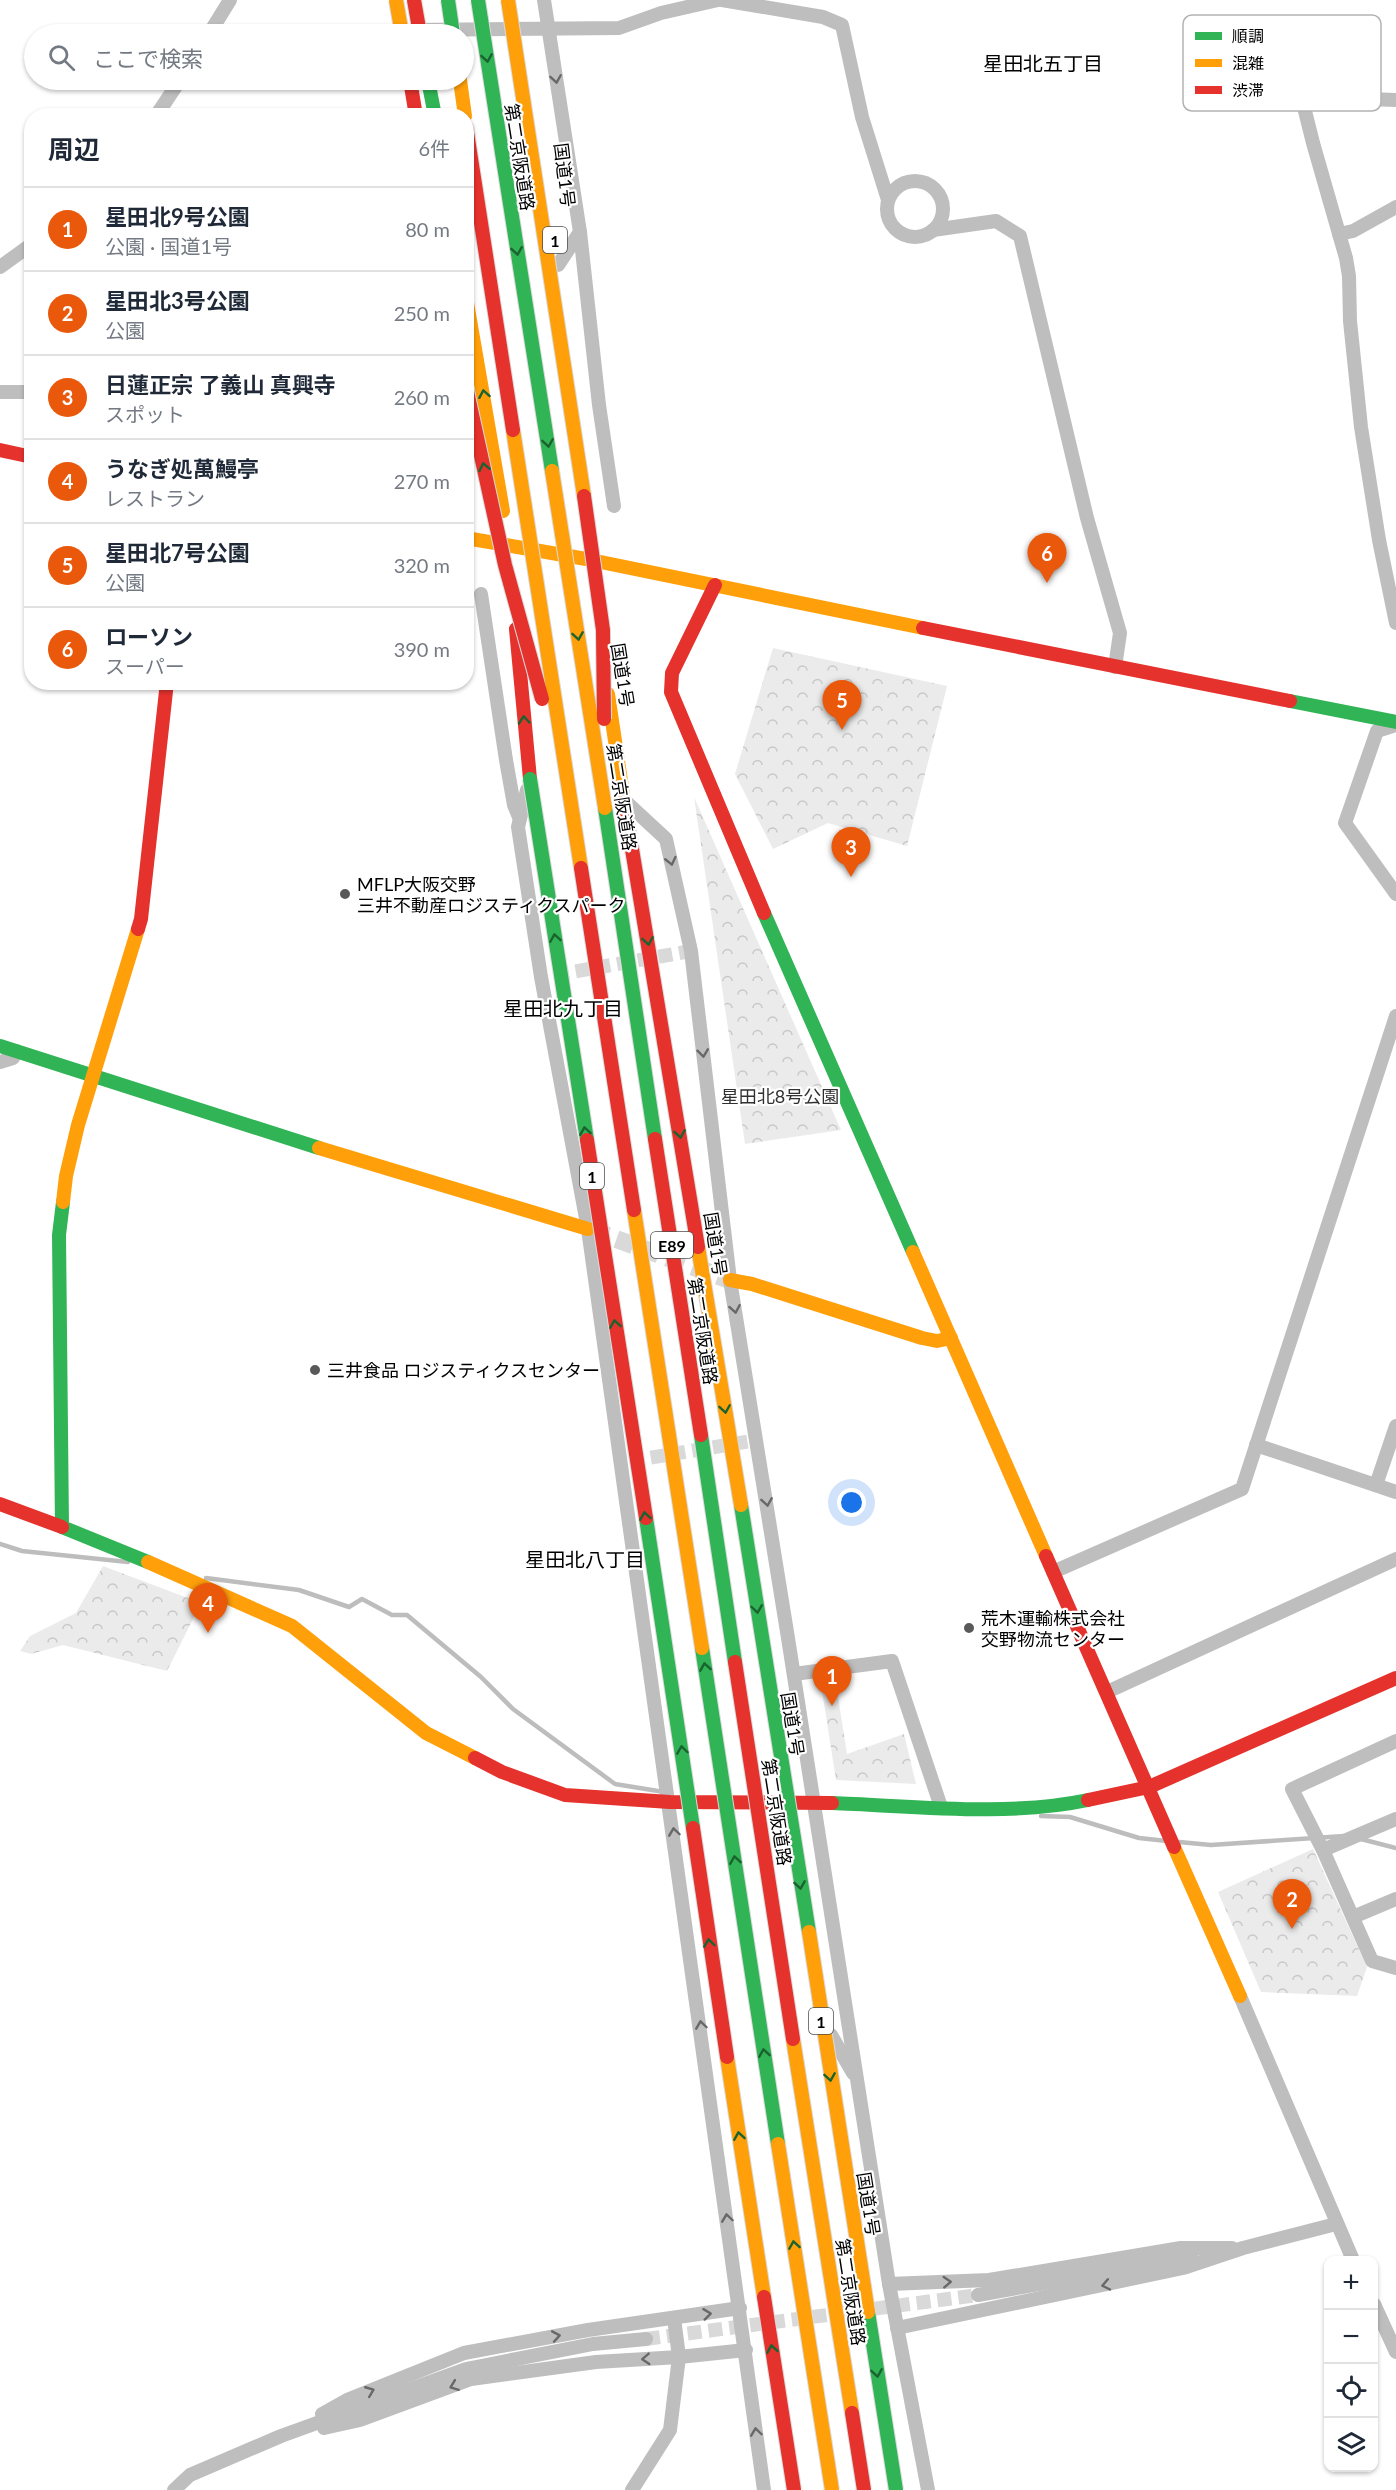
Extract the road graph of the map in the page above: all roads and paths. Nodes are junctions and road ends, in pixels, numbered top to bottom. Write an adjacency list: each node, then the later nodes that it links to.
1 (230, 0): 11 (street)
2 (386, 0): 12 (street)
3 (396, 0): 13 (main road, bridge)
4 (414, 0): 14 (main road, bridge)
5 (448, 0): 15 (main road, bridge)
6 (478, 0): 60 (main road, 第二京阪道路 / E89, one-way to 60, bridge)
7 (508, 0): 60 (main road, bridge)
8 (544, 0): 16 (street)
9 (720, 0): 16 (street); 34 (street)
10 (525, 12): 18 (main road)
11 (215, 24)
12 (393, 24)
13 (396, 24)
14 (418, 24)
15 (452, 24)
16 (548, 29): 17 (street); 37 (street, one-way to 37)
17 (474, 31)
18 (530, 46)
19 (534, 81): 40 (main road, 国道1号 / 1)
20 (173, 90): 27 (street)
21 (401, 90): 28 (street)
22 (412, 90): 29 (main road)
23 (430, 90): 30 (main road)
24 (461, 90): 31 (main road)
25 (1381, 99): 26 (street)
26 (1396, 100)
27 (161, 108)
28 (404, 108)
29 (415, 108)
30 (433, 108)
31 (464, 108)
32 (1306, 111): 38 (street)
33 (474, 177): 61 (main road, E89, bridge)
34 (888, 200): 36 (street); 36 (street)
35 (1396, 207): 38 (street)
36 (933, 230): 55 (street)
37 (580, 232): 40 (street); 48 (street)
38 (1339, 234): 54 (street)
39 (24, 250): 41 (street)
40 (558, 265): 51 (main road, 国道1号 / 1, bridge)
41 (0, 267)
42 (474, 341): 50 (main road, 1, one-way to 42)
43 (0, 392): 44 (street)
44 (24, 392)
45 (474, 424): 61 (main road, one-way to 45, bridge)
46 (0, 450): 47 (main road)
47 (24, 455)
48 (614, 506)
49 (474, 539): 50 (main road)
50 (508, 544): 51 (main road); 58 (main road, 1, one-way to 50)
51 (586, 559): 52 (main road); 59 (main road, 国道1号 / 1)
52 (715, 585): 55 (main road); 71 (main road)
53 (481, 594): 62 (street)
54 (1396, 623)
55 (1114, 667): 57 (main road)
56 (165, 690): 68 (main road)
57 (1396, 724): 63 (street)
58 (530, 778): 62 (street); 120 (main road, 1, one-way to 58, bridge)
59 (624, 801): 70 (street, one-way to 70); 81 (main road, 国道1号 / 1, one-way to 81, bridge)
60 (604, 803): 101 (main road, 第二京阪道路 / E89, bridge)
61 (573, 809): 102 (main road, E89, one-way to 61, bridge)
62 (519, 817): 69 (street)
63 (1396, 894)
64 (1396, 1016): 73 (street)
65 (0, 1046): 66 (main road)
66 (16, 1051): 67 (street); 68 (main road)
67 (0, 1062)
68 (94, 1076): 69 (main road); 77 (main road)
69 (588, 1228): 87 (street)
70 (730, 1280): 71 (main road); 80 (street, one-way to 80)
71 (951, 1338): 79 (main road)
72 (1396, 1426): 74 (street)
73 (1257, 1446): 74 (street); 79 (street)
74 (1376, 1485): 75 (street)
75 (1396, 1492)
76 (0, 1504): 77 (main road)
77 (62, 1527): 87 (main road)
78 (1396, 1559): 84 (street)
79 (1053, 1572): 84 (main road)
80 (788, 1638): 81 (street); 82 (street)
81 (765, 1665): 94 (main road, 国道1号 / 1, one-way to 94, bridge)
82 (794, 1674): 88 (street); 89 (street)
83 (1396, 1678): 86 (main road)
84 (1107, 1692): 86 (main road)
85 (1396, 1741): 91 (street)
86 (1149, 1787): 89 (main road); 96 (main road)
87 (670, 1802): 88 (main road); 105 (street, one-way to 87)
88 (814, 1803): 89 (main road); 97 (street)
89 (941, 1807)
90 (1396, 1819): 91 (street)
91 (1323, 1850): 93 (street)
92 (1396, 1899): 93 (street)
93 (1353, 1917): 95 (street)
94 (810, 1951): 97 (street); 124 (main road, 国道1号 / 1, one-way to 124, bridge)
95 (1396, 1968)
96 (1240, 1996): 98 (street)
97 (856, 2077): 103 (street)
98 (1336, 2224): 99 (street); 100 (street)
99 (1243, 2248): 103 (street, one-way to 99); 104 (street); 108 (street, one-way to 108)
100 (1351, 2256)
101 (831, 2274): 113 (main road, bridge); 122 (main road, 第二京阪道路 / E89, bridge)
102 (800, 2283): 116 (main road, bridge); 121 (main road, E89, bridge)
103 (889, 2284): 108 (street)
104 (978, 2295)
105 (740, 2308): 107 (street, one-way to 105); 110 (street)
106 (1377, 2310): 111 (street)
107 (674, 2318): 112 (street); 115 (street, one-way to 107)
108 (897, 2328): 125 (street)
109 (646, 2339): 115 (street)
110 (746, 2350): 112 (street); 119 (street, one-way to 110)
111 (1396, 2352)
112 (679, 2357): 115 (street, one-way to 115); 118 (street)
113 (863, 2395)
114 (872, 2428): 123 (main road)
115 (281, 2436): 117 (street)
116 (816, 2478)
117 (174, 2490)
118 (632, 2490)
119 (764, 2490)
120 (794, 2490)
121 (832, 2490)
122 (864, 2490)
123 (885, 2490)
124 (896, 2490)
125 (928, 2490)

